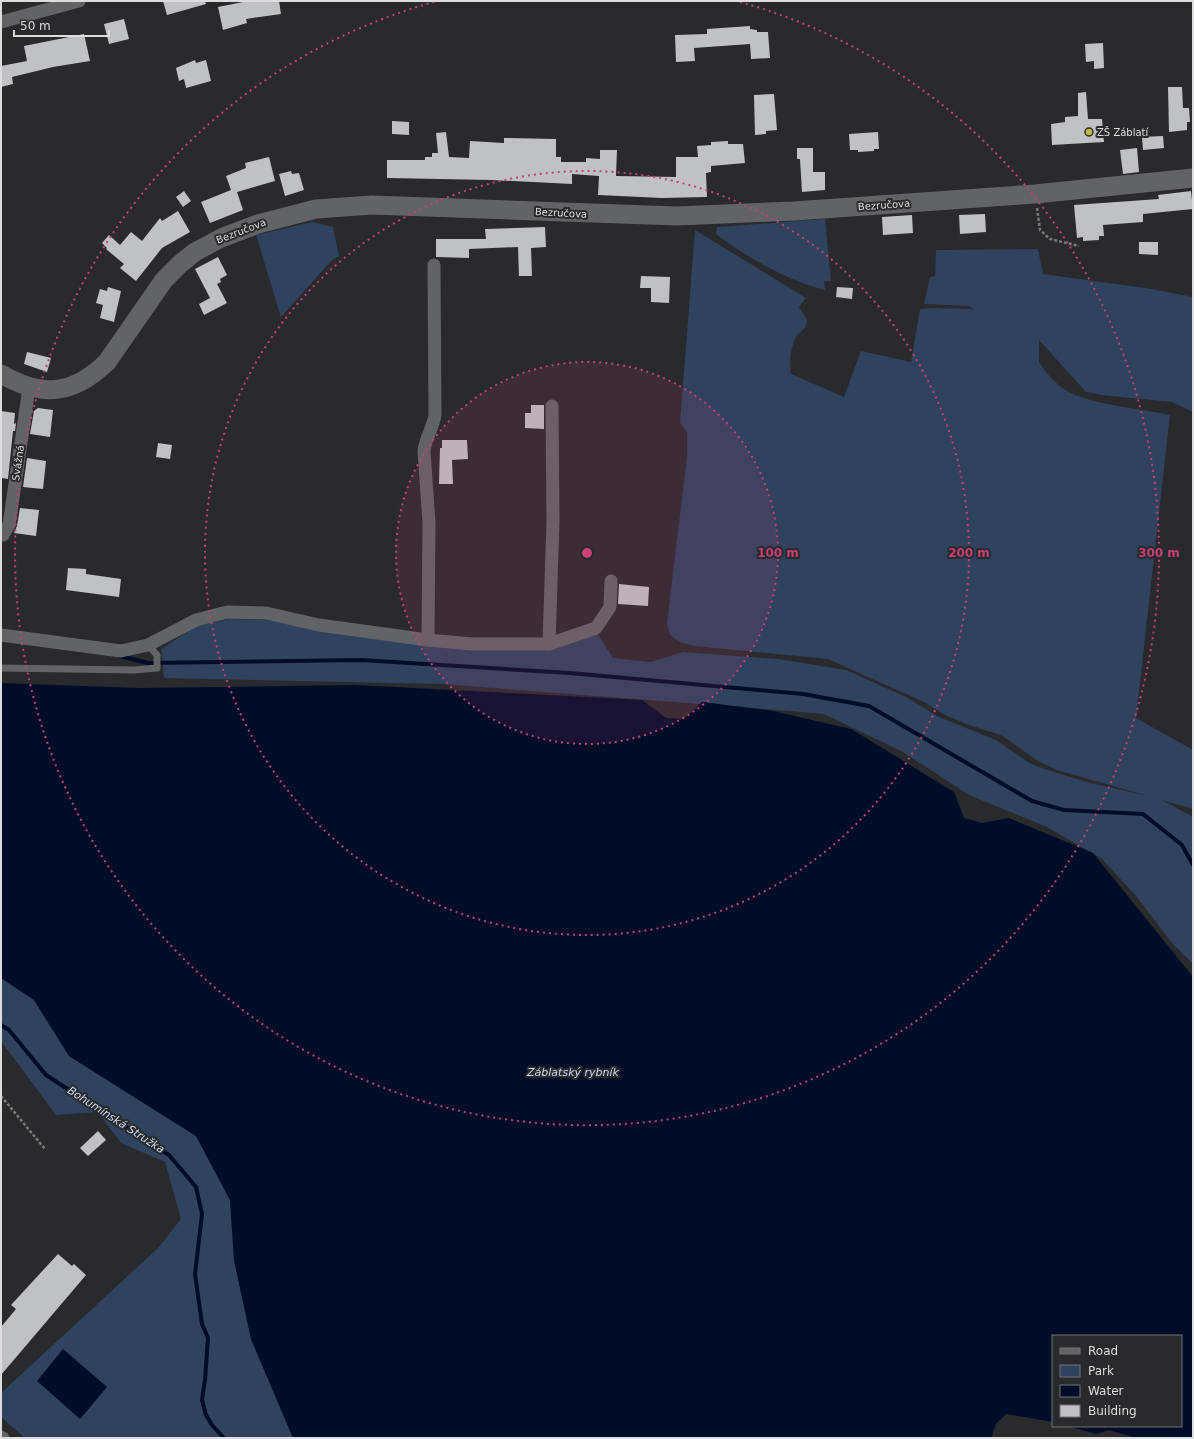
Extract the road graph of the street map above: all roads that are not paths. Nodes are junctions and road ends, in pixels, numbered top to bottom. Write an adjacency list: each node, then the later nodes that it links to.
1 (79, 1): 2 (street)
2 (1, 22)
3 (1193, 178): 6 (main road, Bezručova)
4 (434, 265): 11 (street)
5 (1, 374): 6 (main road, Bezručova)
6 (29, 388): 8 (street, Svážná)
7 (552, 406): 13 (street)
8 (1, 535)
9 (611, 581): 13 (street)
10 (1, 635): 12 (street)
11 (428, 640): 12 (street); 13 (street)
12 (148, 644): 14 (lane)
13 (549, 644)
14 (1, 668)

